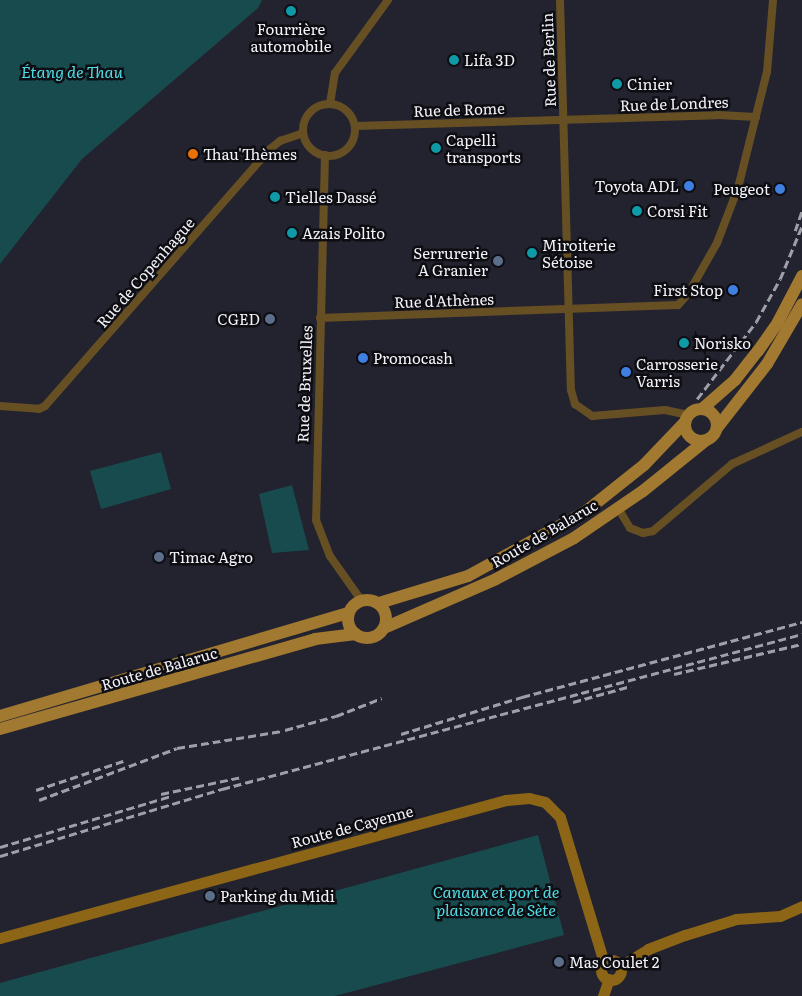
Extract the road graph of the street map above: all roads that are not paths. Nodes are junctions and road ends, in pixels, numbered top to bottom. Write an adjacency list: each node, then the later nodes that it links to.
1 (388, 0): 4 (street)
2 (560, 0): 6 (street, Rue de Berlin)
3 (773, 0): 5 (street, Rue d'Athènes)
4 (330, 104): 7 (street); 8 (street)
5 (756, 117): 6 (street, Rue de Londres); 12 (street, Rue d'Athènes)
6 (564, 119): 7 (street, Rue de Rome); 12 (street, Rue de Berlin)
7 (355, 126): 9 (street)
8 (303, 133): 9 (street); 14 (street, Rue de Copenhague)
9 (325, 155): 13 (street, Rue de Bruxelles)
10 (802, 276): 15 (main road)
11 (802, 304): 17 (main road)
12 (568, 310): 13 (street, Rue d'Athènes); 16 (street, Rue de Berlin)
13 (320, 318): 21 (street, Rue de Bruxelles)
14 (0, 406)
15 (702, 409): 16 (main road); 17 (main road)
16 (686, 419): 19 (main road); 22 (main road, Route de Balaruc)
17 (717, 428): 19 (main road)
18 (802, 432): 20 (street)
19 (705, 441): 20 (main road, Route de Balaruc)
20 (618, 508): 24 (main road, Route de Balaruc)
21 (361, 600): 22 (main road); 23 (main road)
22 (379, 603): 24 (main road)
23 (348, 613): 25 (main road); 26 (main road, Route de Balaruc)
24 (384, 628): 25 (main road)
25 (356, 634): 27 (main road, Route de Balaruc)
26 (0, 716)
27 (0, 729)
28 (802, 906): 31 (street)
29 (0, 938): 30 (street, Route de Cayenne)
30 (604, 963): 31 (street); 32 (street, Route de Cayenne)
31 (620, 966): 32 (street)
32 (608, 979): 33 (street)
33 (603, 996)

